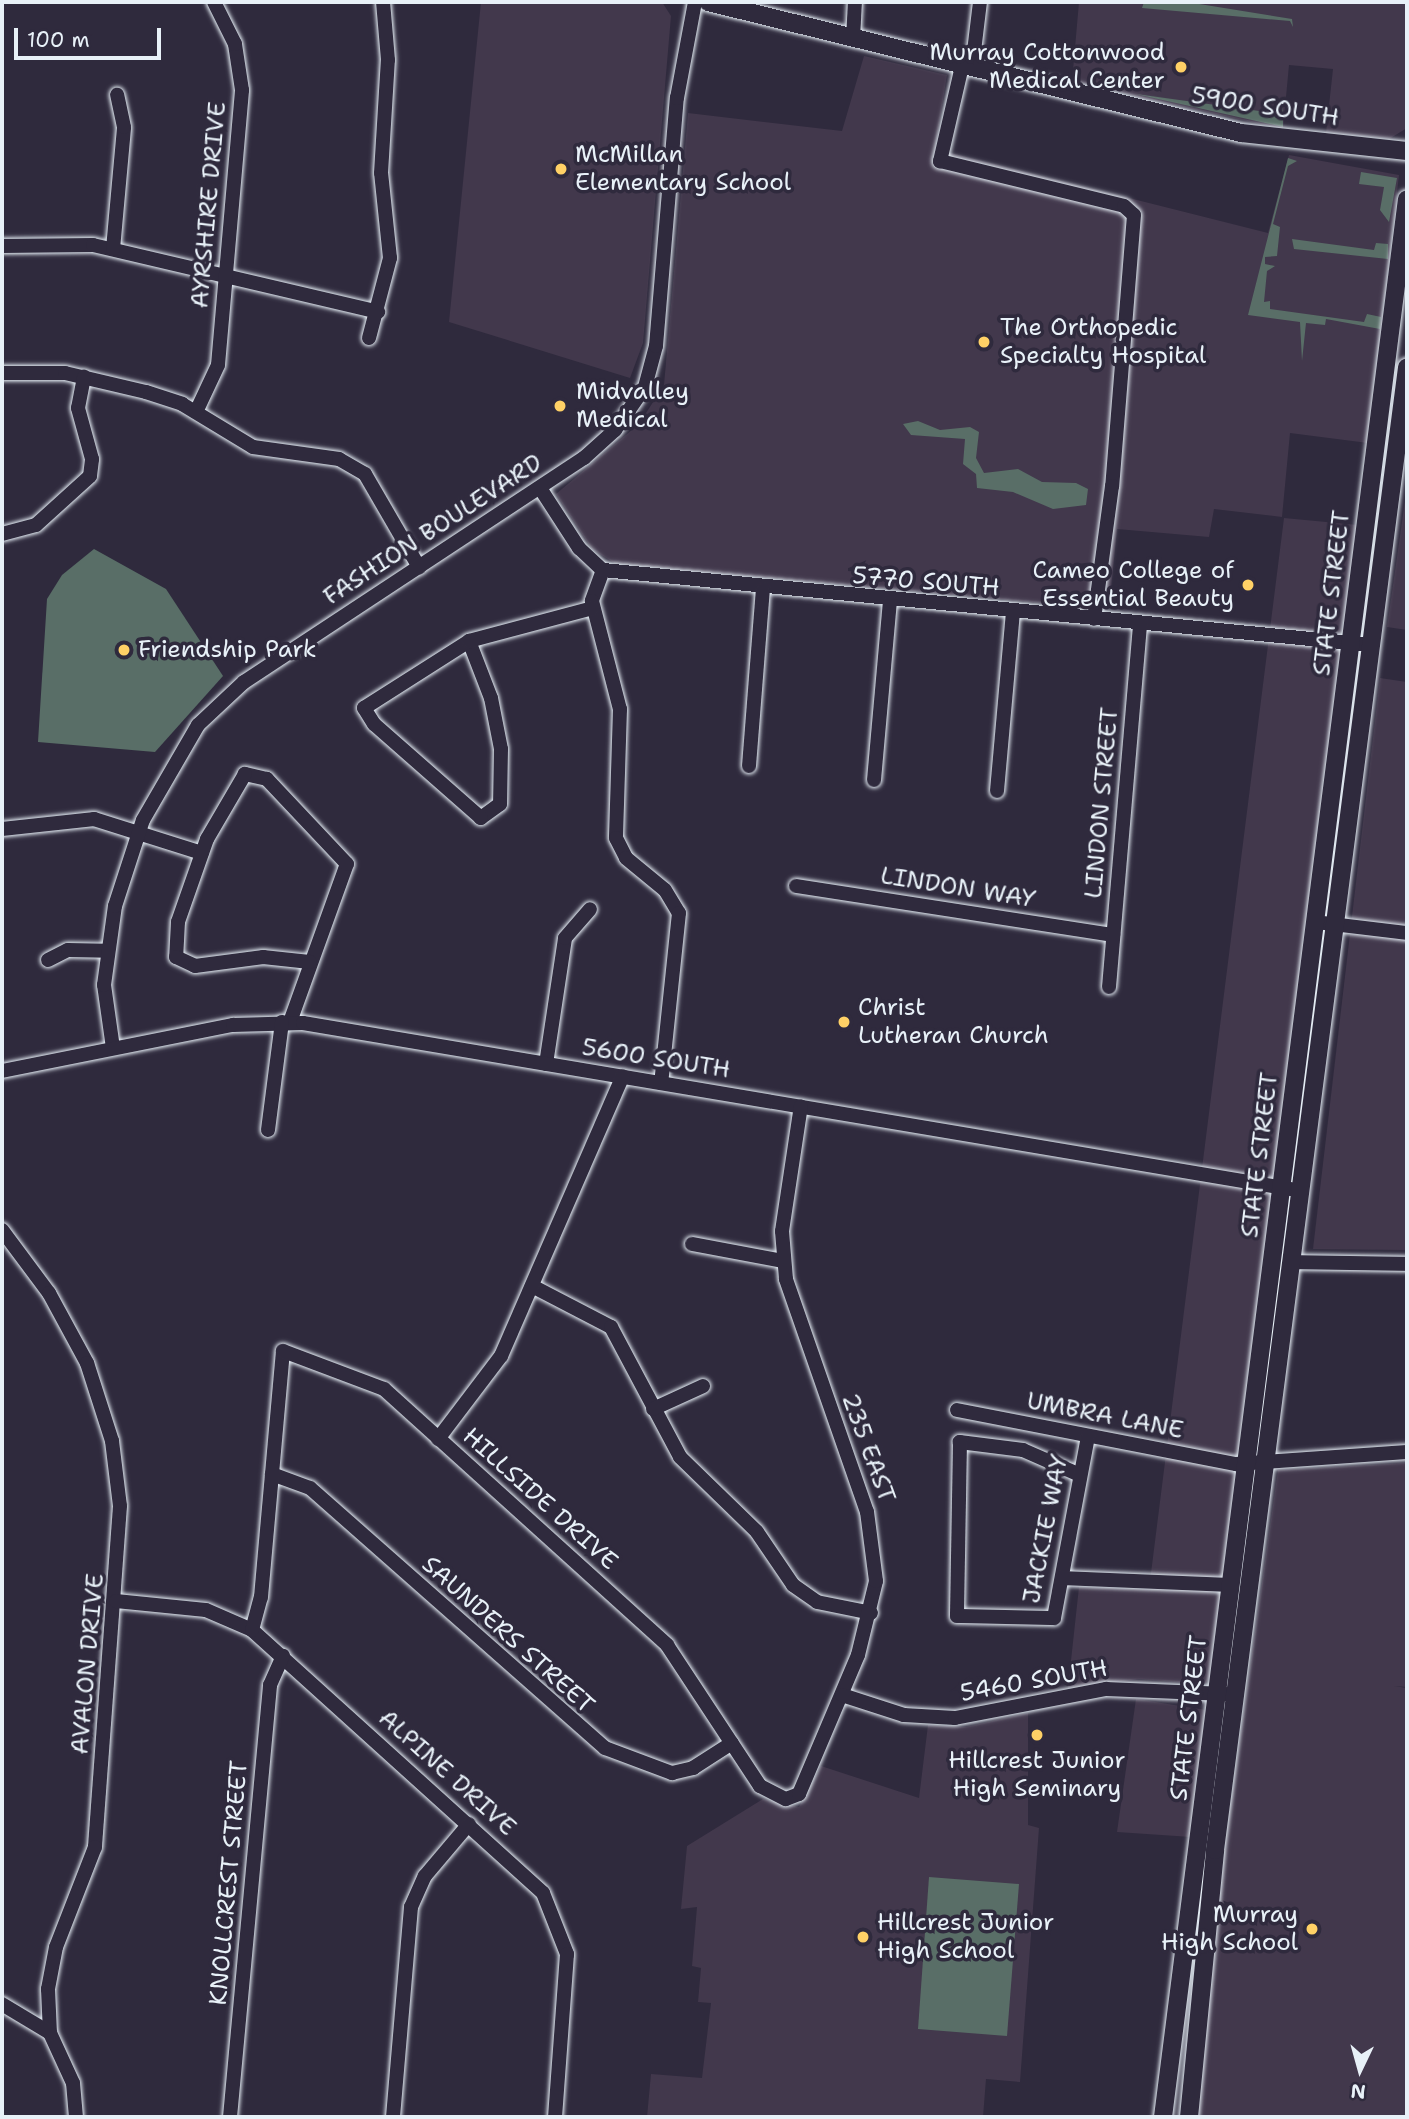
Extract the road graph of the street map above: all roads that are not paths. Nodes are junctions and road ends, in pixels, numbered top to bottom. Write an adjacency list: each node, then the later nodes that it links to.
1 (214, 2): 14 (street, AYRSHIRE DRIVE)
2 (383, 2): 15 (street)
3 (695, 2): 21 (street, FASHION BOULEVARD)
4 (708, 2): 7 (main road, 5900 SOUTH)
5 (855, 2): 7 (street)
6 (980, 2): 8 (street)
7 (853, 39): 8 (main road, 5900 SOUTH)
8 (967, 67): 10 (main road, 5900 SOUTH); 29 (street)
9 (117, 95): 13 (street)
10 (1407, 151)
11 (1407, 199): 32 (main road, STATE STREET)
12 (2, 246): 13 (street)
13 (113, 249): 14 (street)
14 (226, 274): 15 (street); 20 (street, AYRSHIRE DRIVE)
15 (378, 312): 16 (street)
16 (369, 338)
17 (1407, 367): 33 (main road, STATE STREET)
18 (2, 373): 19 (street)
19 (84, 377): 20 (street); 22 (street)
20 (196, 412): 23 (street)
21 (540, 488): 23 (street, FASHION BOULEVARD); 24 (street)
22 (2, 534)
23 (419, 568): 38 (street, FASHION BOULEVARD)
24 (603, 570): 25 (street, 5770 SOUTH); 27 (street)
25 (763, 590): 26 (street, 5770 SOUTH); 34 (street)
26 (890, 602): 28 (street, 5770 SOUTH); 35 (street)
27 (593, 608): 31 (street); 55 (street)
28 (1013, 612): 29 (street, 5770 SOUTH); 36 (street)
29 (1094, 618): 30 (street, 5770 SOUTH)
30 (1140, 623): 32 (street, 5770 SOUTH); 45 (street, LINDON STREET)
31 (469, 641): 31 (street)
32 (1350, 642): 33 (street, 5770 SOUTH); 42 (main road, STATE STREET)
33 (1372, 645): 43 (main road, STATE STREET)
34 (749, 766)
35 (874, 780)
36 (997, 791)
37 (2, 829): 38 (street)
38 (139, 830): 39 (street); 46 (street, FASHION BOULEVARD)
39 (201, 853): 48 (street); 48 (street)
40 (796, 886): 45 (street, LINDON WAY)
41 (590, 909): 52 (street)
42 (1315, 922): 43 (street); 58 (main road, STATE STREET)
43 (1336, 924): 44 (street); 59 (main road, STATE STREET)
44 (1407, 933)
45 (1113, 935): 49 (street, LINDON STREET)
46 (107, 951): 47 (street); 51 (street, FASHION BOULEVARD)
47 (48, 960)
48 (310, 962): 50 (street)
49 (1109, 987)
50 (286, 1022): 51 (street, 5600 SOUTH); 52 (street, 5600 SOUTH); 57 (street)
51 (113, 1048): 53 (street, 5600 SOUTH)
52 (546, 1064): 54 (street, 5600 SOUTH)
53 (2, 1071)
54 (623, 1076): 55 (street, 5600 SOUTH); 65 (street, HILLSIDE DRIVE)
55 (662, 1083): 56 (street, 5600 SOUTH)
56 (801, 1106): 58 (street, 5600 SOUTH); 62 (street, 235 EAST)
57 (268, 1130)
58 (1281, 1188): 59 (street, 5600 SOUTH); 73 (main road, STATE STREET)
59 (1302, 1189): 63 (main road, STATE STREET)
60 (2, 1233): 78 (street, AVALON DRIVE)
61 (692, 1244): 62 (street)
62 (783, 1261): 79 (street, 235 EAST)
63 (1293, 1262): 64 (street); 72 (main road, STATE STREET)
64 (1407, 1264)
65 (532, 1286): 67 (street); 70 (street, HILLSIDE DRIVE)
66 (703, 1386): 67 (street)
67 (653, 1409): 79 (street)
68 (957, 1410): 69 (street, UMBRA LANE)
69 (1088, 1437): 73 (street, UMBRA LANE); 75 (street, JACKIE WAY)
70 (438, 1439): 74 (street); 85 (street, HILLSIDE DRIVE)
71 (1407, 1452): 72 (street, UMBRA LANE)
72 (1267, 1462): 73 (street, UMBRA LANE); 83 (main road, STATE STREET)
73 (1246, 1463): 77 (main road, STATE STREET)
74 (272, 1474): 80 (street); 85 (street, SAUNDERS STREET)
75 (1080, 1475): 76 (street, JACKIE WAY); 76 (street, JACKIE WAY)
76 (1062, 1578): 77 (street)
77 (1230, 1586): 82 (main road, STATE STREET)
78 (116, 1601): 80 (street, ALPINE DRIVE); 89 (street, AVALON DRIVE)
79 (871, 1614): 84 (street, 235 EAST)
80 (252, 1630): 81 (street, ALPINE DRIVE)
81 (283, 1656): 87 (street, ALPINE DRIVE); 91 (street, KNOLLCREST STREET)
82 (1217, 1693): 83 (street, 5460 SOUTH); 84 (street, 5460 SOUTH); 94 (main road, STATE STREET)
83 (1238, 1694): 95 (main road, STATE STREET)
84 (842, 1695): 86 (street, 235 EAST)
85 (732, 1743): 86 (street, HILLSIDE DRIVE)
86 (795, 1797)
87 (470, 1824): 92 (street); 93 (street, ALPINE DRIVE)
88 (2, 2004): 89 (street)
89 (50, 2033): 90 (street, AVALON DRIVE)
90 (76, 2117)
91 (230, 2117)
92 (393, 2117)
93 (555, 2117)
94 (1163, 2117)
95 (1189, 2117)

